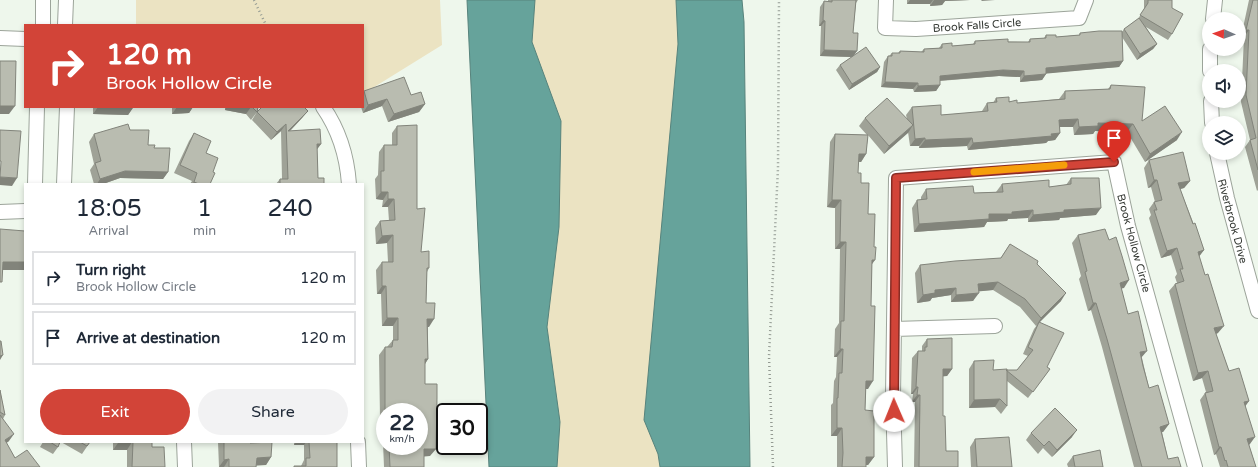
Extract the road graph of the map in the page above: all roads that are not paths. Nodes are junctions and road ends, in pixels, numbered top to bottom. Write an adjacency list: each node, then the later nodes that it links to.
1 (43, 0): 7 (street)
2 (66, 0): 8 (street)
3 (886, 0): 4 (street, Brook Falls Circle)
4 (1086, 0)
5 (1215, 0): 6 (street)
6 (1214, 12)
7 (43, 24)
8 (65, 24)
9 (0, 38): 10 (street)
10 (24, 39)
11 (37, 108): 15 (street)
12 (67, 108): 16 (street)
13 (326, 111): 17 (street)
14 (1219, 160): 20 (street, Riverbrook Drive)
15 (35, 183)
16 (64, 183)
17 (349, 183)
18 (24, 211): 19 (street)
19 (0, 212)
20 (1258, 311)
21 (995, 326): 22 (street)
22 (894, 329): 27 (street, Brook Hollow Circle); 28 (street, Brook Hollow Circle)
23 (184, 443): 25 (street)
24 (358, 443): 26 (street)
25 (185, 467)
26 (359, 467)
27 (895, 467)
28 (1195, 467)

